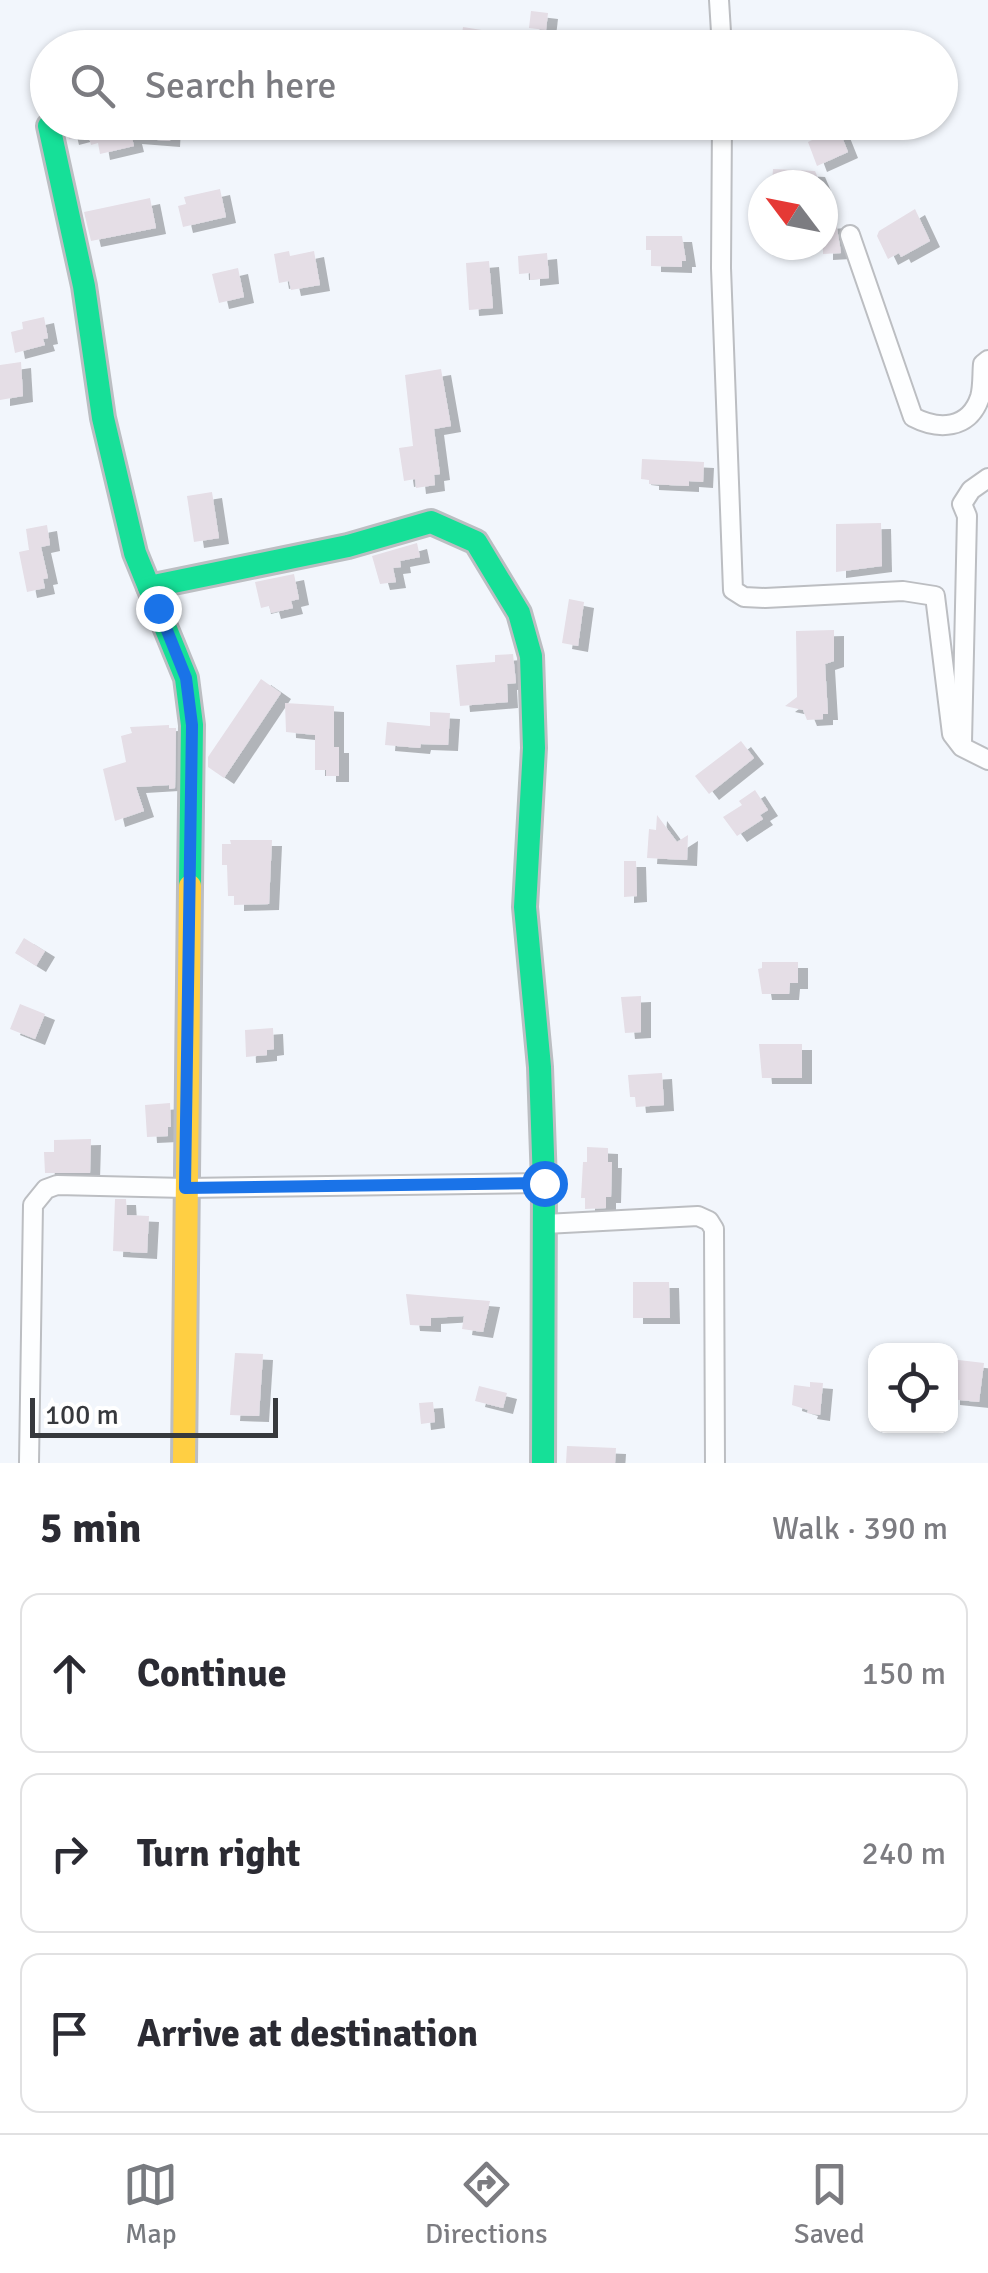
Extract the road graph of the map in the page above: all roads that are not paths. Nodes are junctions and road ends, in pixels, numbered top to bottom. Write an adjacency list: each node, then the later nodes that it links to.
1 (719, 0): 2 (street)
2 (721, 30)
3 (52, 140): 8 (street)
4 (722, 140): 9 (street)
5 (850, 235): 6 (street)
6 (988, 360)
7 (988, 478): 9 (street)
8 (149, 587): 11 (street); 12 (street)
9 (962, 748): 10 (street)
10 (988, 760)
11 (544, 1183): 12 (street); 13 (street)
12 (185, 1188): 14 (street); 15 (street)
13 (545, 1224): 16 (street); 17 (street)
14 (29, 1463)
15 (184, 1463)
16 (543, 1463)
17 (714, 1463)

